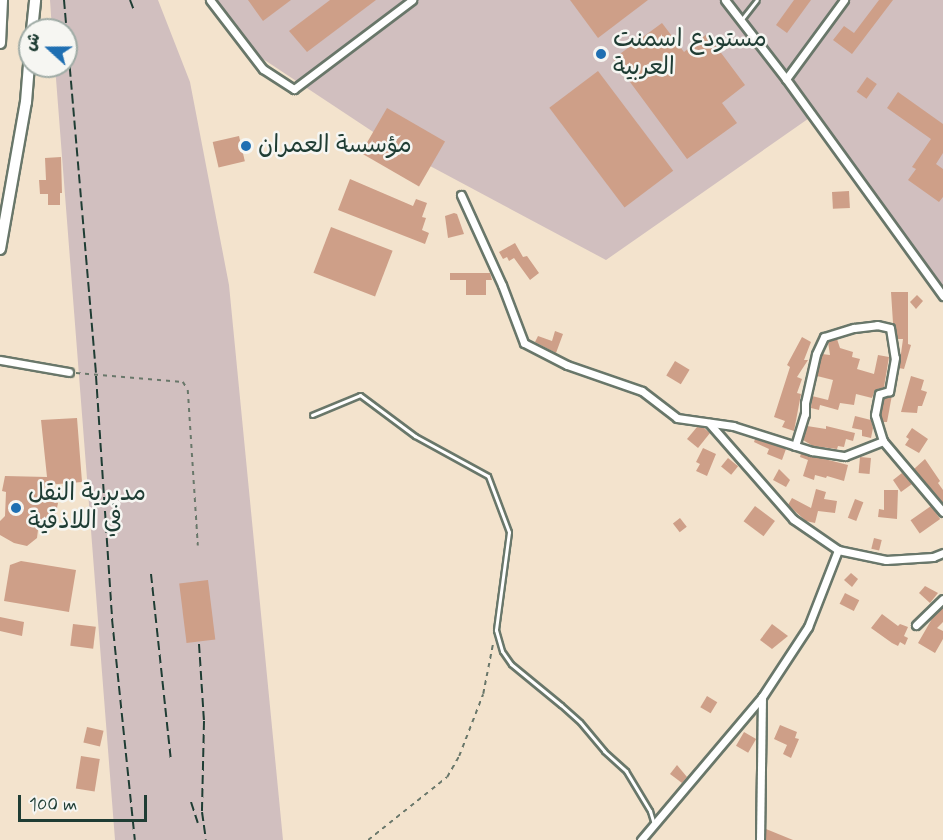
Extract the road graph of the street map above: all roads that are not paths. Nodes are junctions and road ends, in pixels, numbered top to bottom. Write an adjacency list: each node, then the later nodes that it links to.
1 (2, 0): 10 (main road)
2 (35, 0): 8 (main road)
3 (210, 0): 4 (street)
4 (412, 0)
5 (725, 0): 9 (street)
6 (757, 0): 9 (lane)
7 (844, 0): 12 (street)
8 (33, 18)
9 (741, 21): 12 (street)
10 (0, 43)
11 (28, 78): 14 (main road)
12 (786, 79): 15 (street)
13 (461, 195): 19 (street)
14 (0, 249)
15 (943, 296)
16 (0, 360): 17 (street)
17 (69, 372)
18 (312, 415): 28 (lane)
19 (709, 423): 21 (street); 23 (street)
20 (883, 441): 21 (street); 21 (street); 22 (street)
21 (795, 446)
22 (943, 512)
23 (838, 550): 24 (street); 27 (street)
24 (943, 553)
25 (943, 599): 26 (street)
26 (916, 625)
27 (762, 697): 28 (street); 30 (street)
28 (654, 826): 29 (street)
29 (641, 840)
30 (760, 840)

